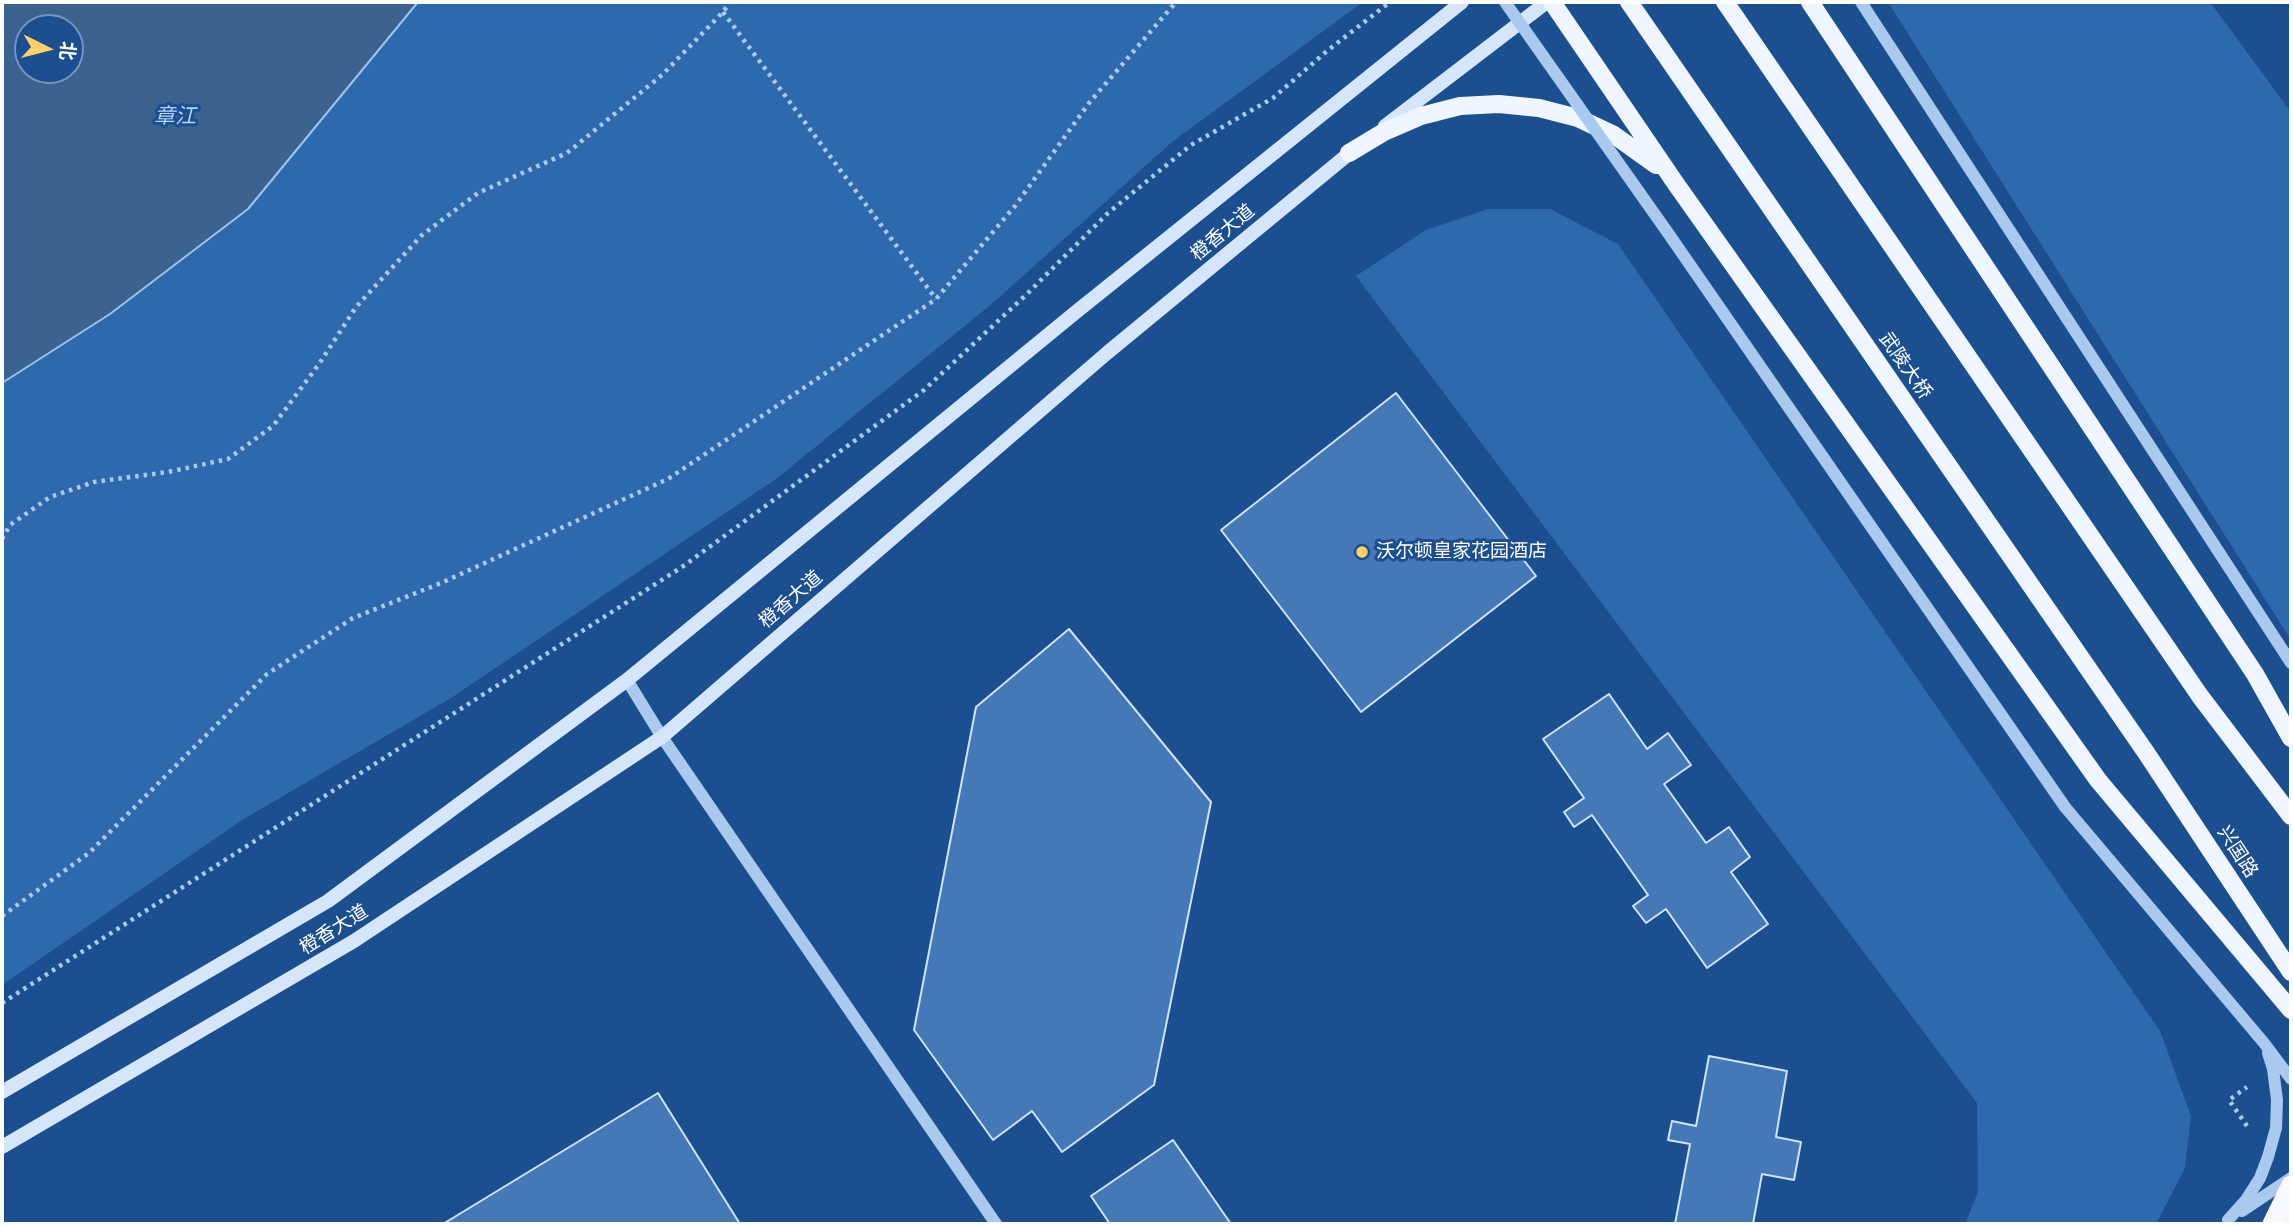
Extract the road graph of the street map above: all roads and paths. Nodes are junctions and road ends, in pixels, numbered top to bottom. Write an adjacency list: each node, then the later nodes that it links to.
1 (730, 2): 12 (path)
2 (1176, 2): 16 (path)
3 (1390, 2): 26 (path)
4 (1462, 2): 19 (main road, 橙香大道)
5 (1505, 2): 28 (street, bridge)
6 (1549, 2): 14 (main road, 橙香大道); 15 (main road)
7 (1629, 2): 22 (main road, 武陵大桥)
8 (1725, 2): 23 (main road)
9 (1810, 2): 13 (main road)
10 (1824, 2): 13 (main road)
11 (1861, 2): 18 (street)
12 (723, 12): 16 (path); 17 (path)
13 (1845, 57): 21 (main road)
14 (1349, 153): 15 (main road); 20 (main road, 橙香大道)
15 (1676, 184): 27 (main road)
16 (936, 299): 24 (path)
17 (2, 539)
18 (2291, 663)
19 (627, 680): 20 (street); 30 (main road, 橙香大道)
20 (662, 737): 31 (main road, 橙香大道); 36 (street)
21 (2291, 738)
22 (2147, 754): 25 (main road, 兴国路)
23 (2291, 816)
24 (2, 916)
25 (2291, 972)
26 (2, 1003)
27 (2291, 1010)
28 (2264, 1043): 29 (street); 35 (street)
29 (2291, 1079)
30 (2, 1093)
31 (2, 1147)
32 (2291, 1178): 35 (street)
33 (2291, 1185): 37 (highway)
34 (2291, 1217): 38 (main road)
35 (2225, 1222)
36 (996, 1224)
37 (2272, 1224)
38 (2279, 1224)

